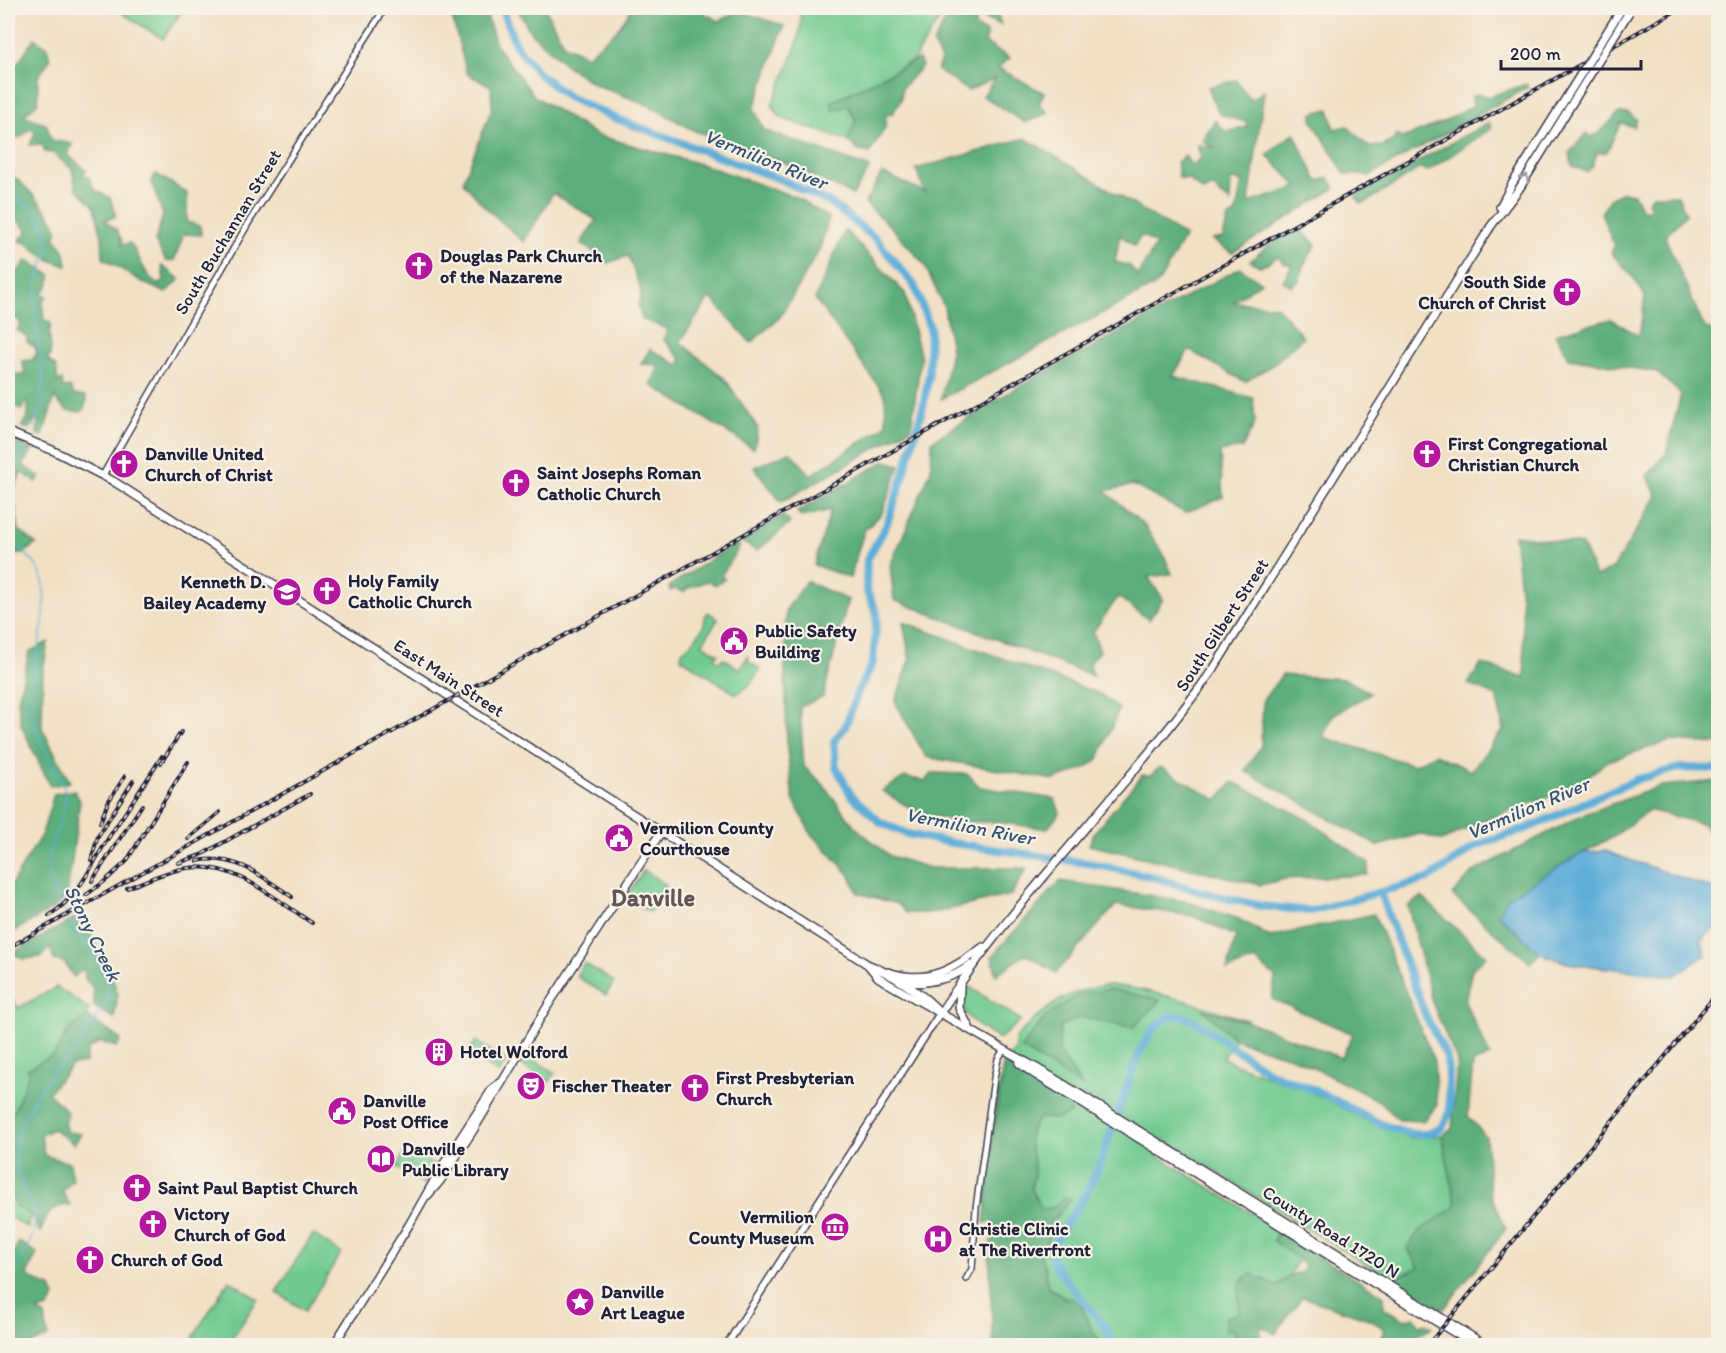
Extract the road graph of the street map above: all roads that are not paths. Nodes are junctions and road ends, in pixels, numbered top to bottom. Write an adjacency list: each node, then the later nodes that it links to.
1 (385, 8): 6 (street, South Buchannan Street)
2 (1622, 8): 4 (main road, South Gilbert Street, bridge)
3 (1631, 10): 4 (main road, South Gilbert Street, one-way to 3, bridge)
4 (1491, 226): 8 (main road, South Gilbert Street)
5 (8, 432): 6 (main road, East Main Street)
6 (102, 476): 7 (main road, East Main Street)
7 (661, 832): 9 (main road, East Main Street); 18 (main road)
8 (974, 958): 10 (main road); 11 (main road); 12 (main road, South Gilbert Street)
9 (867, 964): 10 (main road, East Main Street); 11 (main road); 13 (main road, East Main Street)
10 (883, 970): 11 (main road, East Main Street)
11 (897, 980): 13 (main road, East Main Street)
12 (961, 981): 13 (main road, South Gilbert Street); 14 (main road)
13 (940, 1013): 14 (main road); 19 (main road)
14 (971, 1031): 15 (main road)
15 (1003, 1051): 16 (main road); 17 (street)
16 (1158, 1146): 20 (main road, County Road 1720 N); 21 (main road, County Road 1720 N)
17 (966, 1279)
18 (333, 1346)
19 (726, 1346)
20 (1476, 1346)
21 (1487, 1346)

